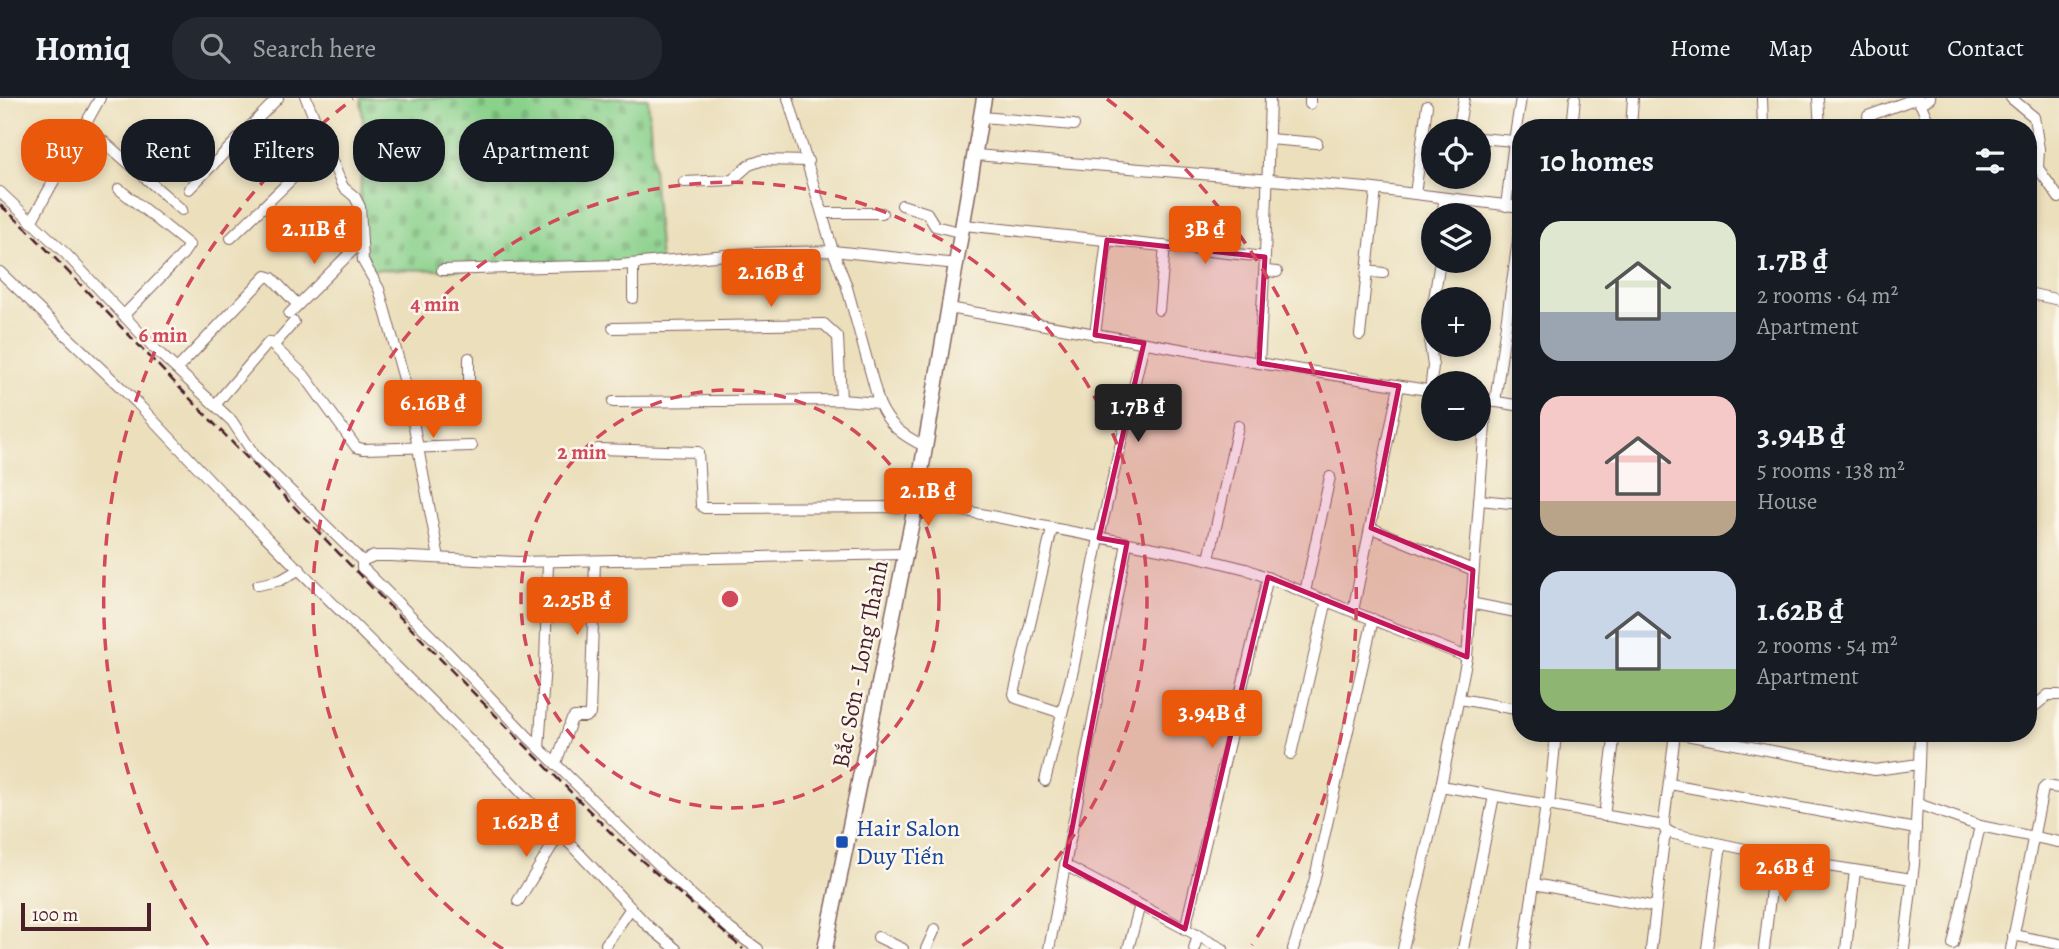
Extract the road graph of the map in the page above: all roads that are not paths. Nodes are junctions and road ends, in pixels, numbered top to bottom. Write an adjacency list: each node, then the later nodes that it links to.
1 (100, 98): 18 (street)
2 (278, 98): 38 (street)
3 (306, 98): 19 (street)
4 (788, 98): 37 (street)
5 (984, 98): 17 (main road, Bắc Sơn - Long Thành)
6 (1270, 98): 30 (street)
7 (1464, 98): 20 (street)
8 (1521, 98): 21 (street)
9 (1574, 98): 22 (street)
10 (1633, 98): 23 (street)
11 (1762, 98): 24 (street)
12 (1818, 98): 25 (street)
13 (2011, 98): 27 (street)
14 (1921, 99): 16 (street); 26 (street)
15 (1427, 106): 49 (street)
16 (1868, 116)
17 (982, 117): 28 (street); 35 (main road, Bắc Sơn - Long Thành)
18 (90, 119)
19 (315, 119)
20 (1460, 119)
21 (1518, 119)
22 (1573, 119)
23 (1632, 119)
24 (1763, 119)
25 (1820, 119)
26 (1927, 119)
27 (2034, 119)
28 (1074, 125)
29 (2037, 136): 51 (street)
30 (1269, 139): 33 (street); 40 (street)
31 (1491, 139): 32 (street)
32 (1512, 141)
33 (1317, 143)
34 (107, 145): 56 (street)
35 (976, 155): 40 (street); 60 (main road, Bắc Sơn - Long Thành)
36 (1512, 157): 54 (street)
37 (808, 161): 44 (street); 57 (street)
38 (215, 163)
39 (339, 177): 63 (street)
40 (1268, 181): 47 (street); 66 (street)
41 (54, 182): 59 (street)
42 (196, 182): 46 (street)
43 (289, 182): 61 (street)
44 (684, 182)
45 (119, 189): 80 (street)
46 (189, 189)
47 (1376, 190): 49 (street); 71 (street)
48 (0, 192): 59 (street)
49 (1415, 194): 50 (street)
50 (1444, 198): 52 (street); 54 (street)
51 (2059, 198)
52 (1444, 203)
53 (902, 205): 60 (street)
54 (1506, 206): 55 (street)
55 (1512, 206)
56 (181, 211)
57 (822, 213): 58 (street); 65 (street)
58 (882, 213)
59 (31, 222): 80 (street)
60 (964, 229): 62 (street); 68 (main road, Bắc Sơn - Long Thành)
61 (231, 238)
62 (1107, 240): 64 (street); 83 (street)
63 (361, 242): 77 (street); 93 (street)
64 (1165, 246): 66 (street); 79 (street)
65 (833, 251): 67 (street); 68 (street); 97 (street)
66 (1265, 257): 88 (street)
67 (633, 264): 70 (street); 75 (street)
68 (957, 264): 78 (main road, Bắc Sơn - Long Thành)
69 (1512, 267): 90 (street)
70 (442, 270)
71 (1367, 271): 73 (street); 84 (street)
72 (0, 272): 120 (street)
73 (1383, 273)
74 (2037, 295): 76 (street)
75 (633, 298)
76 (2059, 300)
77 (298, 305): 85 (street); 89 (street)
78 (949, 308): 83 (street); 103 (main road, Bắc Sơn - Long Thành)
79 (1159, 310)
80 (122, 316): 89 (street)
81 (613, 328): 94 (street)
82 (260, 334): 85 (street)
83 (1095, 335): 86 (street)
84 (1360, 335)
85 (272, 343): 99 (street); 104 (street)
86 (1144, 343): 88 (street); 112 (street)
87 (469, 358): 93 (street)
88 (1259, 363): 91 (street)
89 (177, 369): 99 (street)
90 (1491, 379)
91 (1399, 386): 92 (street); 110 (street)
92 (1421, 389)
93 (407, 390): 104 (street)
94 (841, 400): 96 (street); 97 (street)
95 (1491, 401): 98 (street)
96 (613, 402)
97 (879, 403): 103 (street)
98 (1512, 404)
99 (215, 405): 117 (street)
100 (1238, 426): 116 (street)
101 (1484, 441): 107 (street)
102 (472, 446): 104 (street)
103 (924, 446): 109 (main road, Bắc Sơn - Long Thành)
104 (419, 448): 115 (street)
105 (598, 449): 109 (street)
106 (1330, 477): 124 (street)
107 (1479, 500): 108 (street); 121 (street)
108 (1512, 503)
109 (915, 504): 111 (street); 114 (main road, Bắc Sơn - Long Thành)
110 (1371, 527): 121 (street); 127 (street)
111 (1052, 528): 112 (street); 135 (street)
112 (1099, 538): 113 (street); 135 (street)
113 (1127, 542): 116 (street); 161 (street)
114 (905, 554): 118 (street); 180 (main road, Bắc Sơn - Long Thành)
115 (439, 558): 117 (street); 119 (street)
116 (1209, 559): 122 (street)
117 (362, 561): 141 (street)
118 (595, 561): 119 (street); 143 (street)
119 (548, 562): 141 (street)
120 (300, 569): 123 (street); 156 (street)
121 (1473, 570): 126 (street)
122 (1268, 577): 124 (street); 170 (street)
123 (258, 585)
124 (1305, 592): 125 (street)
125 (1327, 600): 127 (street); 142 (street)
126 (1470, 603): 128 (street); 130 (street)
127 (1353, 611): 129 (street)
128 (1512, 611)
129 (1373, 619): 130 (street); 187 (street)
130 (1467, 657): 132 (street)
131 (2059, 695): 133 (street)
132 (1460, 699): 134 (street); 147 (street)
133 (2037, 704)
134 (1512, 708)
135 (1062, 713): 145 (street)
136 (1555, 742): 151 (street)
137 (1614, 742): 152 (street)
138 (1674, 742): 146 (street)
139 (1724, 742): 144 (street)
140 (1920, 742): 144 (street)
141 (539, 748): 143 (street)
142 (1291, 754)
143 (555, 763): 179 (street)
144 (1919, 764): 150 (street)
145 (1045, 781)
146 (1670, 784): 154 (street); 155 (street)
147 (1441, 786): 149 (street); 188 (street)
148 (2059, 788): 157 (street)
149 (1494, 796): 151 (street); 189 (street)
150 (1918, 804): 153 (street); 155 (street)
151 (1548, 805): 152 (street); 164 (street)
152 (1604, 816): 154 (street)
153 (1980, 825): 157 (street); 175 (street)
154 (1666, 829): 159 (street); 167 (street)
155 (1916, 829): 163 (street)
156 (560, 833): 165 (street); 168 (street)
157 (2035, 837): 158 (street); 172 (street)
158 (2059, 842)
159 (1721, 844): 160 (street); 192 (street)
160 (1775, 855): 162 (street); 193 (street)
161 (1065, 865): 166 (street); 183 (street)
162 (1855, 871): 163 (street); 194 (street)
163 (1912, 879): 195 (street)
164 (1534, 884): 167 (street); 190 (street)
165 (518, 901)
166 (1140, 905): 170 (street); 184 (street)
167 (1656, 907): 191 (street)
168 (631, 908): 174 (street); 177 (street)
169 (935, 929): 182 (street)
170 (1185, 929): 171 (street)
171 (1198, 935): 185 (street); 186 (street)
172 (2013, 935): 176 (street); 196 (street)
173 (877, 937): 181 (street)
174 (606, 944)
175 (1952, 944)
176 (2059, 944)
177 (664, 945): 178 (street)
178 (676, 949)
179 (758, 949)
180 (825, 949)
181 (903, 949)
182 (926, 949)
183 (1049, 949)
184 (1128, 949)
185 (1194, 949)
186 (1223, 949)
187 (1293, 949)
188 (1403, 949)
189 (1463, 949)
190 (1524, 949)
191 (1651, 949)
192 (1707, 949)
193 (1765, 949)
194 (1846, 949)
195 (1904, 949)
196 (2011, 949)

